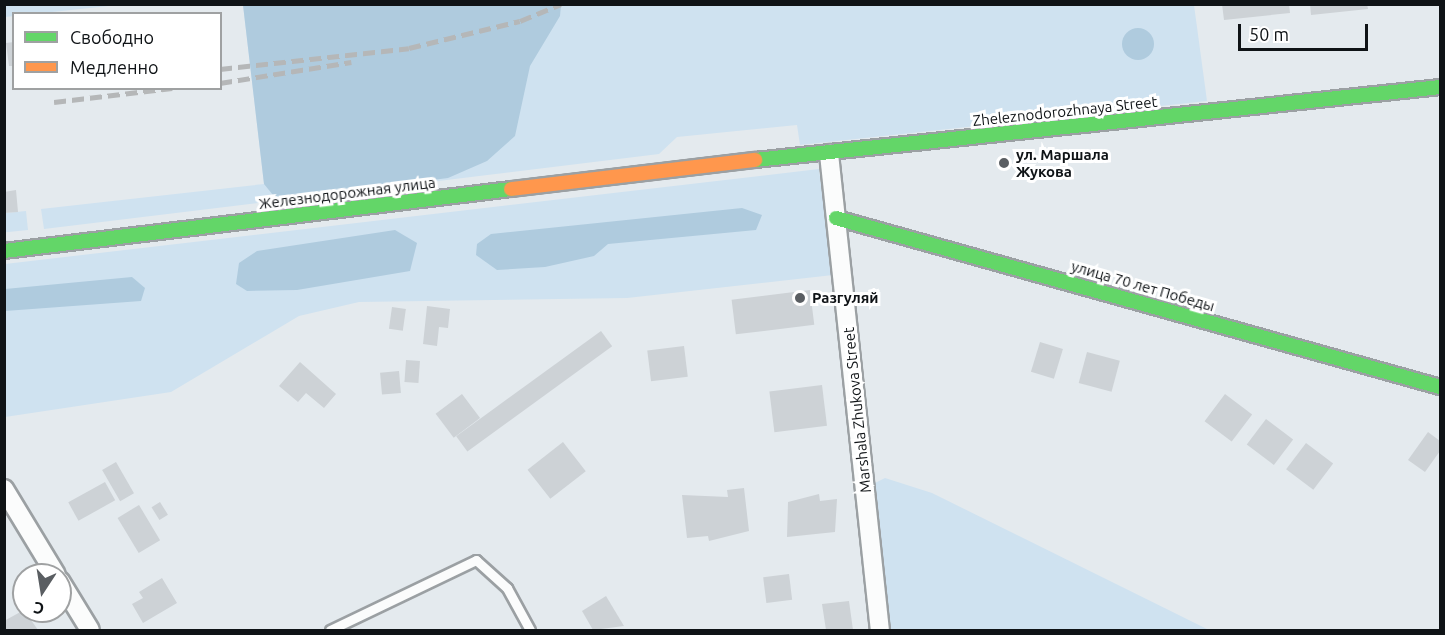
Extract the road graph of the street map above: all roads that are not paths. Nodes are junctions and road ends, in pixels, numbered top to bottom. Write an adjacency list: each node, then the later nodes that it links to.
1 (1440, 87): 2 (main road, Zheleznodorozhnaya Street)
2 (829, 154): 3 (street, Marshala Zhukova Street); 4 (main road, Железнодорожная улица)
3 (836, 218): 5 (main road, улица 70 лет Победы); 12 (street, Marshala Zhukova Street)
4 (4, 251)
5 (1440, 387)
6 (4, 489): 7 (street)
7 (49, 563)
8 (72, 601): 9 (street)
9 (90, 630)
10 (330, 630): 11 (lane)
11 (530, 630)
12 (880, 630)

